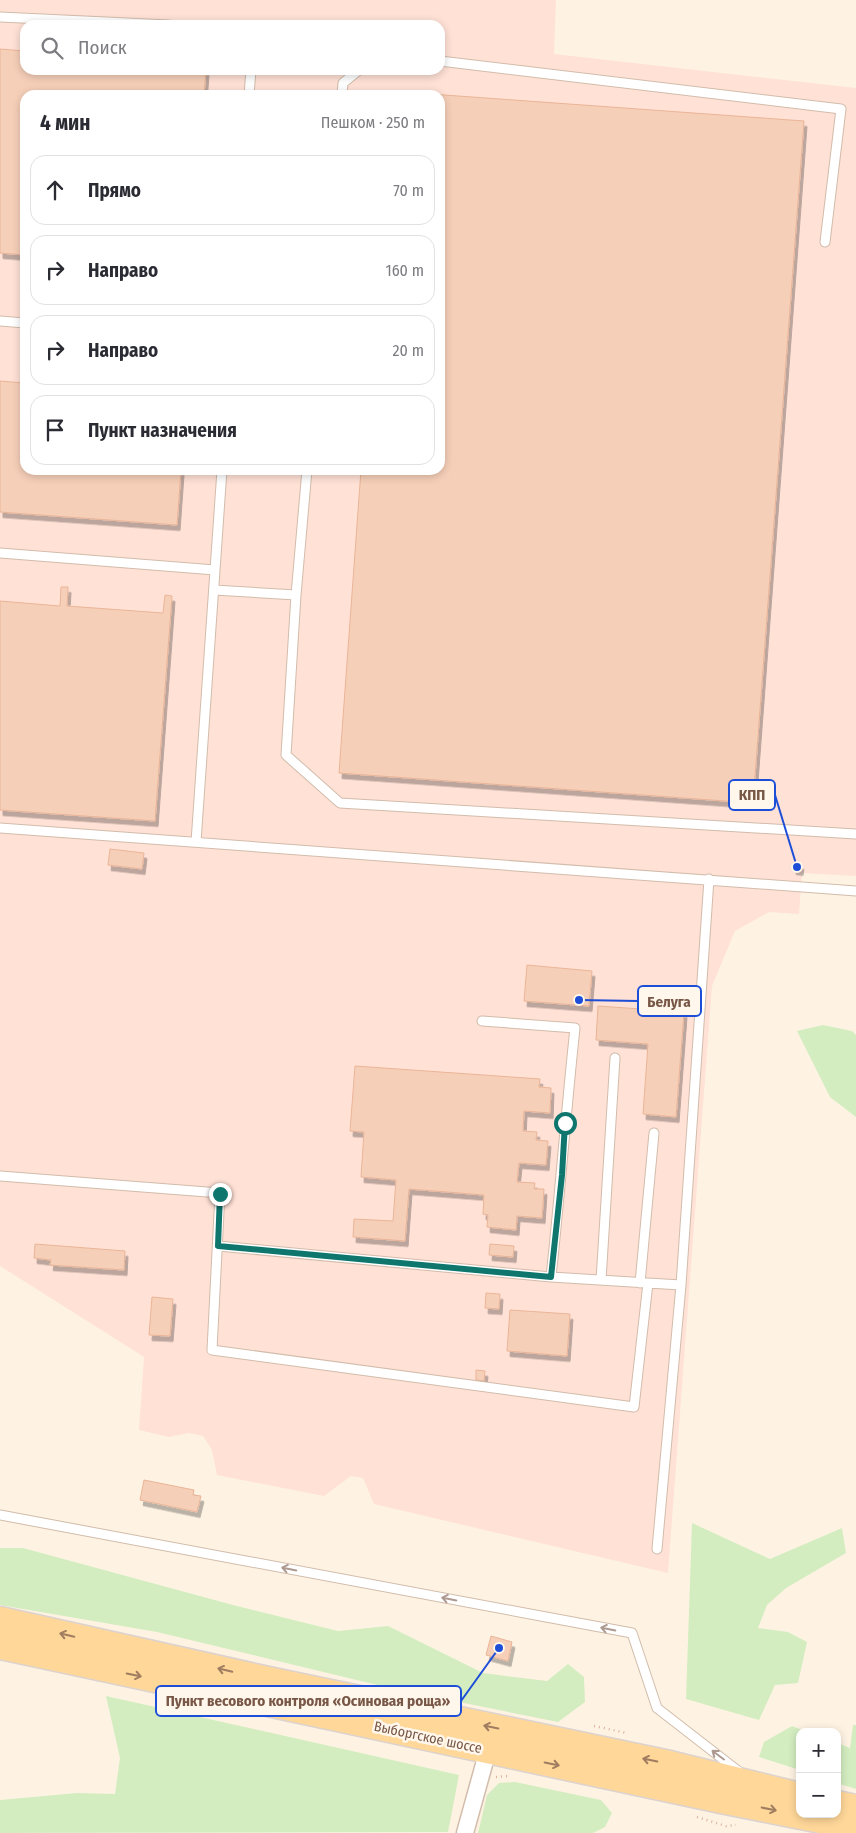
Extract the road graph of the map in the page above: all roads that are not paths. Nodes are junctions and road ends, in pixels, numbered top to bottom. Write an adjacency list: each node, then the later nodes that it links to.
1 (0, 17): 2 (lane)
2 (63, 20)
3 (445, 62): 8 (lane)
4 (251, 75): 6 (lane)
5 (353, 75): 7 (lane)
6 (249, 90)
7 (342, 90)
8 (825, 242)
9 (0, 321): 10 (lane)
10 (20, 323)
11 (222, 475): 14 (lane)
12 (308, 475): 16 (lane)
13 (0, 552): 14 (lane)
14 (215, 570): 15 (lane)
15 (214, 590): 16 (lane); 19 (lane)
16 (296, 595): 18 (lane)
17 (0, 828): 19 (lane)
18 (856, 834)
19 (196, 842): 20 (lane)
20 (709, 879): 21 (lane); 30 (lane)
21 (856, 891)
22 (482, 1021): 27 (lane)
23 (615, 1058): 28 (lane)
24 (654, 1134): 29 (lane)
25 (0, 1176): 26 (lane)
26 (218, 1246): 27 (lane); 29 (lane)
27 (551, 1277): 28 (lane)
28 (601, 1280): 29 (lane)
29 (644, 1283): 30 (lane)
30 (681, 1285): 32 (lane)
31 (0, 1516): 38 (lane, one-way to 31)
32 (658, 1549)
33 (0, 1620): 38 (main road, Выборгское шоссе, one-way to 33)
34 (0, 1646): 36 (main road, Выборгское шоссе)
35 (0, 1661): 36 (main road)
36 (86, 1665): 37 (main road, Выборгское шоссе, one-way to 37)
37 (488, 1750): 42 (main road, Выборгское шоссе, one-way to 42); 43 (street)
38 (755, 1786): 39 (main road, Выборгское шоссе)
39 (796, 1795)
40 (841, 1805): 41 (main road)
41 (856, 1808)
42 (856, 1827)
43 (465, 1833)

